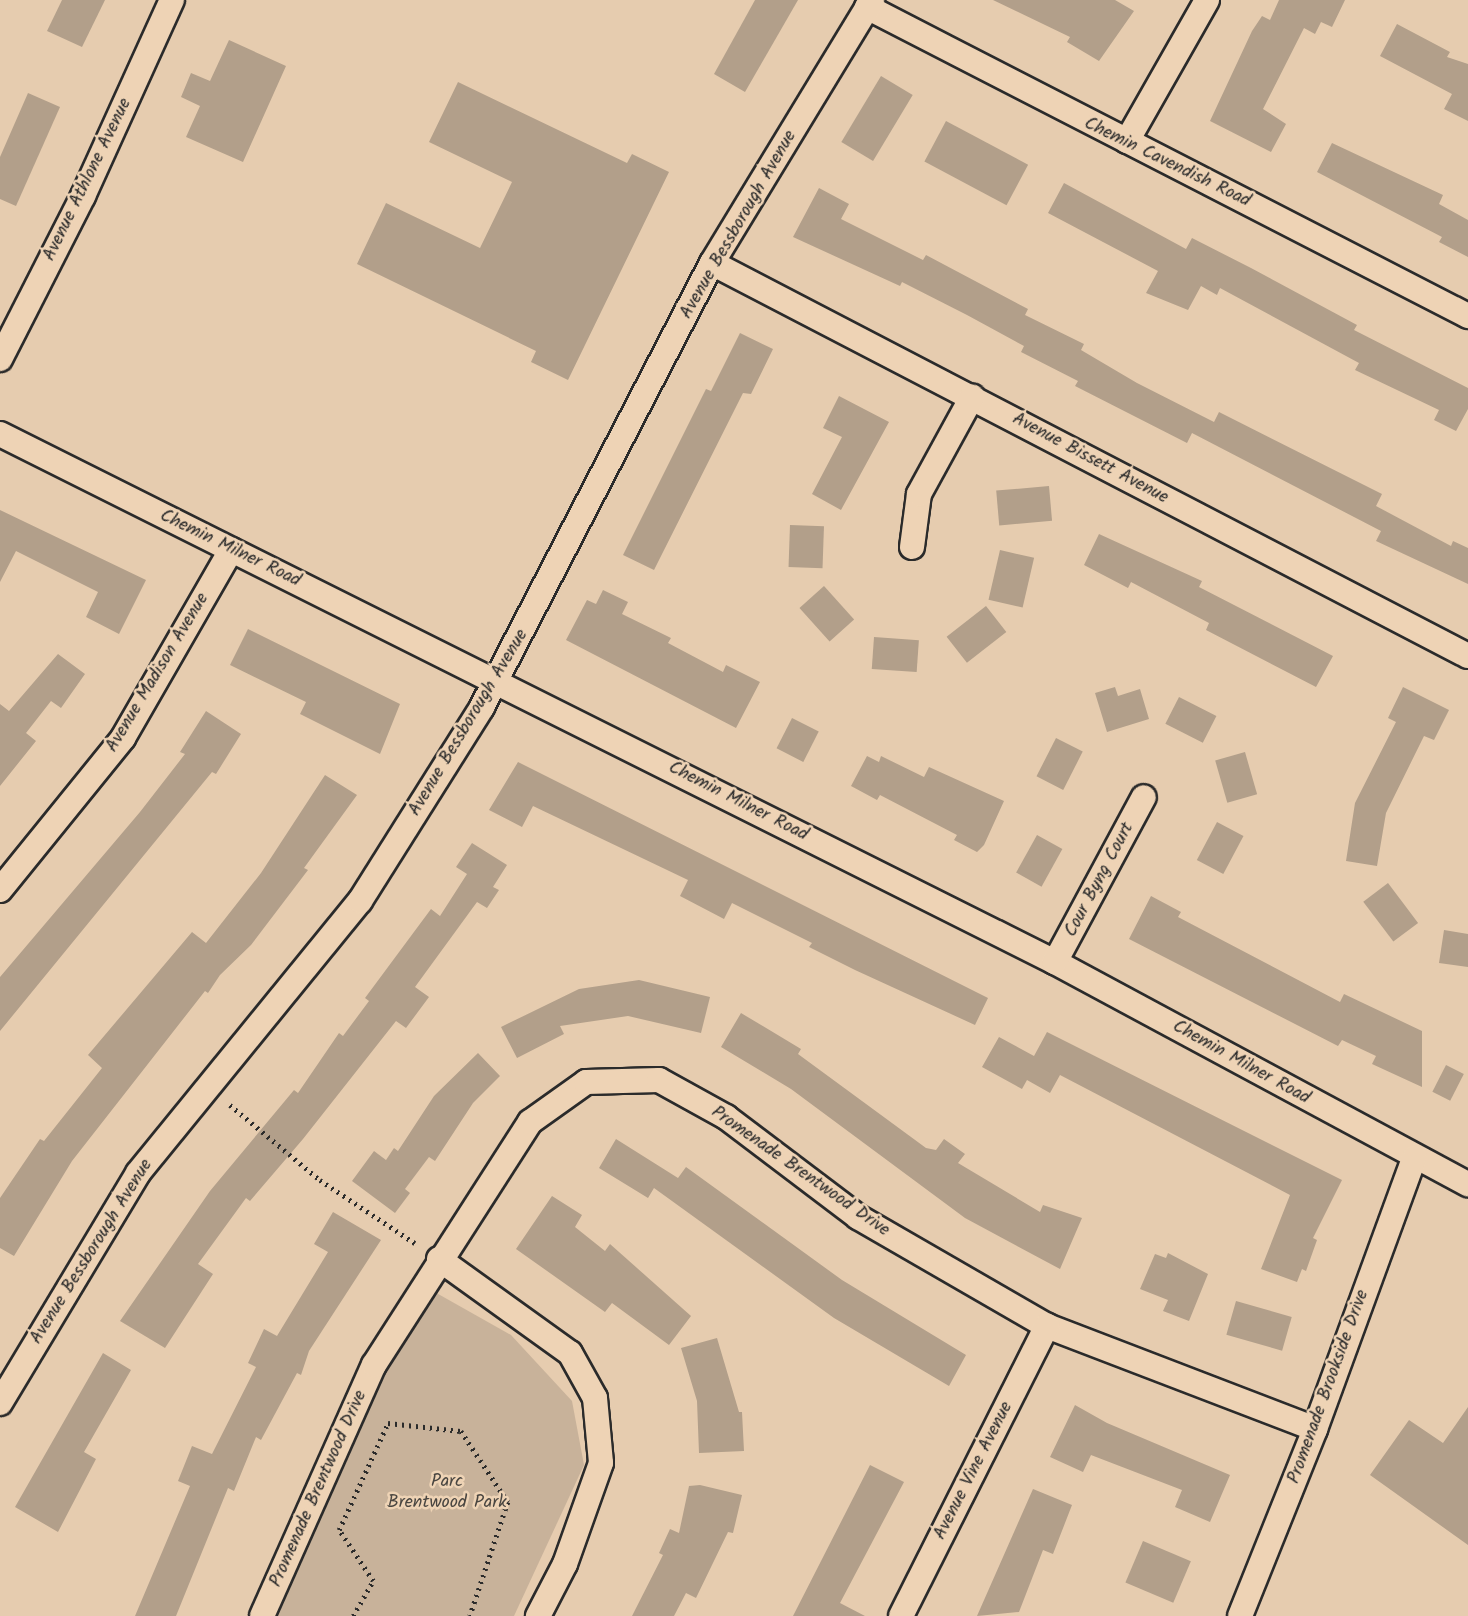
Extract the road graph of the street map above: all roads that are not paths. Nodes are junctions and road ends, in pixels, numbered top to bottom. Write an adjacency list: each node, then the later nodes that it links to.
1 (172, 0): 7 (street, Avenue Athlone Avenue)
2 (1207, 0): 4 (street)
3 (869, 4): 4 (street, Chemin Cavendish Road); 5 (street, Avenue Bessborough Avenue)
4 (1127, 141): 6 (street, Chemin Cavendish Road)
5 (712, 263): 8 (street, Avenue Bissett Avenue); 13 (street, Avenue Bessborough Avenue)
6 (1468, 316)
7 (0, 359)
8 (972, 397): 10 (street); 12 (street, Avenue Bissett Avenue)
9 (0, 434): 11 (street, Chemin Milner Road)
10 (912, 547)
11 (231, 550): 13 (street, Chemin Milner Road); 15 (street, Avenue Madison Avenue)
12 (1468, 656)
13 (498, 681): 16 (street, Chemin Milner Road); 21 (street, Avenue Bessborough Avenue)
14 (1144, 797): 16 (street, Cour Byng Court)
15 (0, 890)
16 (1055, 962): 17 (street, Chemin Milner Road)
17 (1414, 1158): 18 (street, Chemin Milner Road); 22 (street, Promenade Brookside Drive)
18 (1468, 1184)
19 (439, 1259): 20 (street, Promenade Brentwood Drive); 23 (street, Promenade Brentwood Drive); 24 (street)
20 (1047, 1326): 22 (street, Promenade Brentwood Drive); 25 (street, Avenue Vine Avenue)
21 (0, 1403)
22 (1315, 1429): 26 (street, Promenade Brookside Drive)
23 (262, 1616)
24 (538, 1616)
25 (901, 1616)
26 (1240, 1616)

